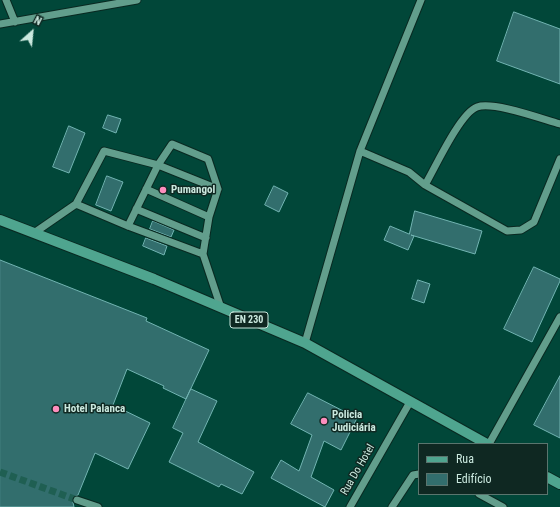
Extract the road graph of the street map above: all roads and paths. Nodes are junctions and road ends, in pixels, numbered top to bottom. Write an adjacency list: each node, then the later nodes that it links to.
1 (6, 0): 4 (street)
2 (137, 0): 4 (street)
3 (421, 0): 7 (street)
4 (15, 22): 5 (street)
5 (0, 24)
6 (560, 124): 10 (street)
7 (360, 151): 10 (street); 23 (street)
8 (560, 159): 10 (street)
9 (158, 164): 11 (street); 12 (street); 12 (street); 13 (street)
10 (425, 185)
11 (146, 189): 14 (street); 15 (street)
12 (218, 189): 15 (street)
13 (76, 204): 17 (street); 18 (street)
14 (136, 209): 17 (street); 19 (street)
15 (209, 216): 19 (street)
16 (0, 220): 18 (main road, EN 230)
17 (128, 226): 20 (street)
18 (34, 234): 21 (main road, EN 230)
19 (206, 238): 20 (street)
20 (204, 254): 21 (street)
21 (222, 308): 23 (main road, EN 230)
22 (560, 317): 26 (street)
23 (305, 344): 24 (main road, EN 230)
24 (410, 402): 25 (main road, EN 230); 33 (street, Rua Do Hotel)
25 (486, 443)
26 (489, 443)
27 (418, 474): 34 (street)
28 (548, 478): 29 (main road)
29 (560, 484)
30 (481, 495): 35 (street)
31 (77, 500): 32 (street)
32 (98, 507)
33 (350, 507)
34 (392, 507)
35 (503, 507)

